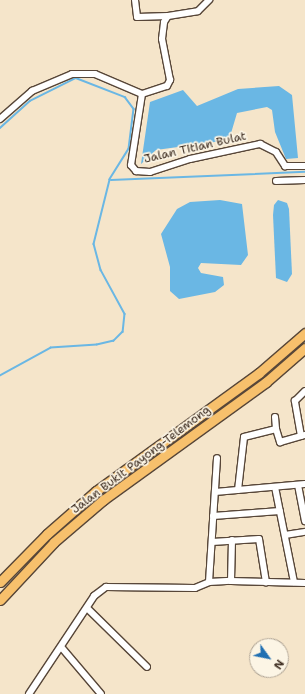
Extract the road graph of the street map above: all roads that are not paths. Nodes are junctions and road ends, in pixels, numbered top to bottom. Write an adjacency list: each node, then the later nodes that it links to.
1 (135, 0): 3 (street)
2 (209, 0): 3 (street)
3 (168, 16): 4 (street)
4 (142, 94): 5 (street); 6 (street, Jalan Titian Bulat)
5 (0, 119)
6 (305, 166)
7 (305, 180): 8 (street)
8 (276, 181)
9 (305, 333): 28 (highway, Jalan Bukit Payong-Telemong)
10 (305, 348): 34 (highway, Jalan Bukit Payong-Telemong)
11 (305, 391): 14 (street)
12 (275, 417): 13 (street)
13 (276, 429): 14 (street); 19 (street)
14 (303, 435)
15 (217, 458): 20 (street)
16 (305, 484): 17 (street)
17 (298, 485): 18 (street); 23 (street)
18 (275, 487): 19 (street); 21 (street)
19 (238, 490): 20 (street)
20 (215, 492): 22 (street)
21 (280, 511): 22 (street); 25 (street)
22 (213, 516): 27 (street)
23 (305, 521)
24 (305, 532): 25 (street)
25 (285, 535): 32 (street)
26 (232, 540): 27 (street); 30 (street); 31 (street)
27 (212, 542): 29 (street)
28 (0, 582)
29 (209, 582): 30 (street); 35 (street)
30 (231, 582): 31 (street)
31 (266, 582): 32 (street)
32 (294, 582): 33 (street)
33 (305, 584)
34 (0, 600)
35 (87, 608): 36 (street); 37 (street)
36 (62, 648): 38 (street); 39 (street)
37 (147, 668)
38 (29, 694)
39 (101, 694)

